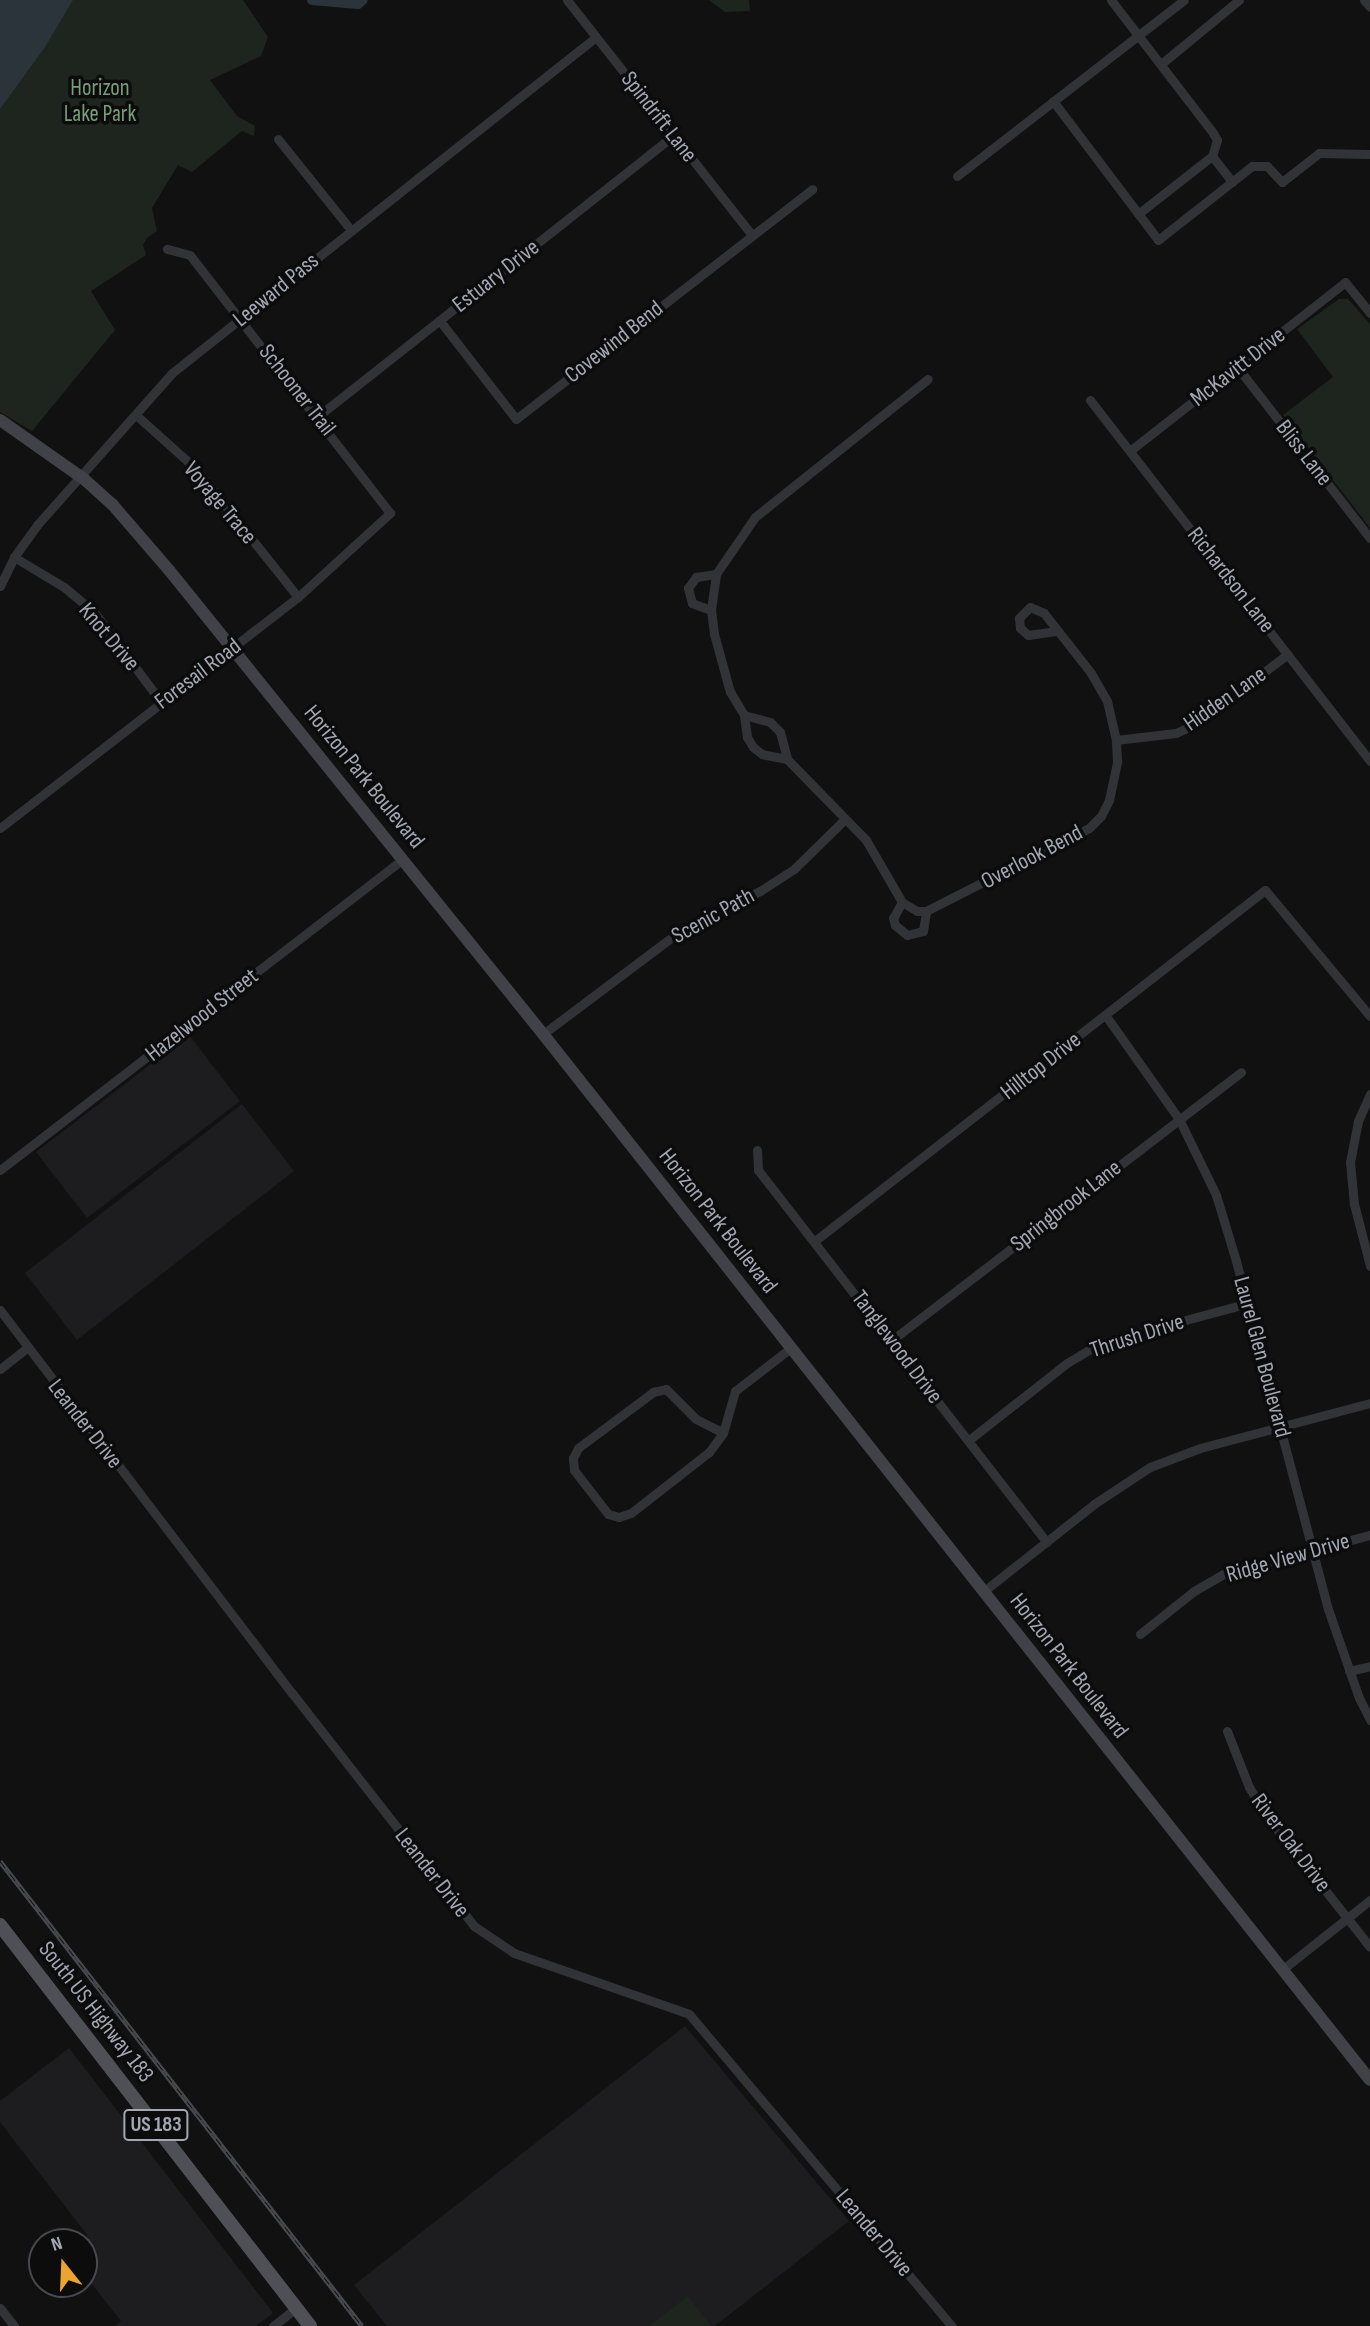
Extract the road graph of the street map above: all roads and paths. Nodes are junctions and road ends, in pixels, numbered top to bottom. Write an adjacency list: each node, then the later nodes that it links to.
1 (566, 0): 7 (street, Spindrift Lane)
2 (1111, 0): 8 (street)
3 (1184, 0): 8 (street)
4 (1239, 0): 9 (street)
5 (1364, 0): 6 (street)
6 (1370, 7)
7 (596, 37): 11 (street, Spindrift Lane); 19 (street, Leeward Pass)
8 (1139, 37): 9 (street); 10 (street)
9 (1161, 64): 14 (street)
10 (1053, 101): 15 (street); 18 (street)
11 (674, 135): 20 (street, Spindrift Lane); 24 (street, Estuary Drive)
12 (278, 139): 19 (street)
13 (1370, 154): 16 (street)
14 (1212, 156): 16 (street); 18 (street)
15 (957, 176)
16 (1232, 182): 18 (street)
17 (812, 189): 20 (street, Covewind Bend)
18 (1138, 214)
19 (351, 229): 23 (street, Leeward Pass)
20 (751, 234): 24 (street, Covewind Bend)
21 (167, 249): 23 (street, Schooner Trail)
22 (1370, 313): 25 (street, McKavitt Drive)
23 (240, 318): 28 (street, Leeward Pass); 29 (street, Schooner Trail)
24 (440, 321): 29 (street, Estuary Drive)
25 (1237, 368): 31 (street, McKavitt Drive); 34 (street, Bliss Lane)
26 (928, 379): 36 (street, Overlook Bend)
27 (1090, 400): 31 (street, Richardson Lane)
28 (136, 415): 32 (street, Leeward Pass); 38 (street, Voyage Trace)
29 (317, 416): 33 (street, Schooner Trail)
30 (0, 420): 32 (street, Horizon Park Boulevard)
31 (1131, 450): 42 (street, Richardson Lane)
32 (81, 476): 35 (street, Leeward Pass); 41 (street, Horizon Park Boulevard)
33 (390, 513): 38 (street, Foresail Road)
34 (1370, 538)
35 (14, 557): 37 (street, Leeward Pass); 43 (street, Knot Drive)
36 (716, 573): 39 (street, Overlook Bend); 39 (street, Overlook Bend)
37 (0, 586)
38 (298, 597): 41 (street, Foresail Road)
39 (711, 610): 44 (street, Overlook Bend)
40 (1056, 631): 45 (street, Overlook Bend)
41 (232, 648): 43 (street, Foresail Road); 50 (street, Horizon Park Boulevard)
42 (1288, 654): 45 (street, Hidden Lane); 47 (street, Richardson Lane)
43 (161, 702): 49 (street, Foresail Road)
44 (744, 715): 46 (street, Overlook Bend); 46 (street, Overlook Bend)
45 (1116, 740): 52 (street, Overlook Bend)
46 (787, 759): 48 (street, Overlook Bend)
47 (1370, 761)
48 (845, 819): 51 (street, Overlook Bend); 55 (street, Scenic Path)
49 (0, 828)
50 (403, 859): 55 (street, Horizon Park Boulevard); 60 (street, Hazelwood Street)
51 (902, 902): 52 (street); 52 (street, Overlook Bend)
52 (926, 911)
53 (1106, 1016): 54 (street, Hilltop Drive); 58 (street, Laurel Glen Boulevard); 61 (street, Hilltop Drive)
54 (1370, 1016)
55 (543, 1034): 66 (street, Horizon Park Boulevard)
56 (1241, 1072): 58 (street, Springbrook Lane)
57 (1370, 1094): 62 (street)
58 (1179, 1119): 63 (street, Laurel Glen Boulevard); 65 (street, Springbrook Lane)
59 (757, 1150): 61 (street, Tanglewood Drive)
60 (0, 1170)
61 (816, 1240): 65 (street, Tanglewood Drive)
62 (1370, 1266)
63 (1248, 1303): 70 (street, Laurel Glen Boulevard); 72 (street, Thrush Drive)
64 (0, 1310): 67 (street, Leander Drive)
65 (891, 1340): 72 (street, Tanglewood Drive)
66 (792, 1346): 71 (street); 76 (street, Horizon Park Boulevard)
67 (27, 1348): 68 (street); 93 (street, Leander Drive)
68 (0, 1369)
69 (1370, 1403): 70 (street)
70 (1280, 1426): 74 (street); 75 (street, Laurel Glen Boulevard)
71 (723, 1433): 71 (street)
72 (969, 1440): 74 (street, Tanglewood Drive)
73 (1370, 1535): 75 (street, Ridge View Drive)
74 (1047, 1542): 76 (street)
75 (1312, 1550): 77 (street, Ridge View Drive); 79 (street, Laurel Glen Boulevard)
76 (984, 1591): 86 (street, Horizon Park Boulevard)
77 (1140, 1634)
78 (1370, 1666): 79 (street)
79 (1349, 1671): 80 (street, Laurel Glen Boulevard)
80 (1370, 1720)
81 (1227, 1731): 83 (street, River Oak Drive)
82 (1370, 1900): 83 (street)
83 (1348, 1918): 85 (street, River Oak Drive); 86 (street)
84 (0, 1925): 89 (main road, South US Highway 183 / US 183)
85 (1370, 1947)
86 (1283, 1969): 87 (street, Horizon Park Boulevard)
87 (1370, 2080)
88 (0, 2308): 90 (street)
89 (296, 2308): 91 (street); 92 (main road, South US Highway 183 / US 183)
90 (14, 2326)
91 (273, 2326)
92 (310, 2326)
93 (952, 2326)

